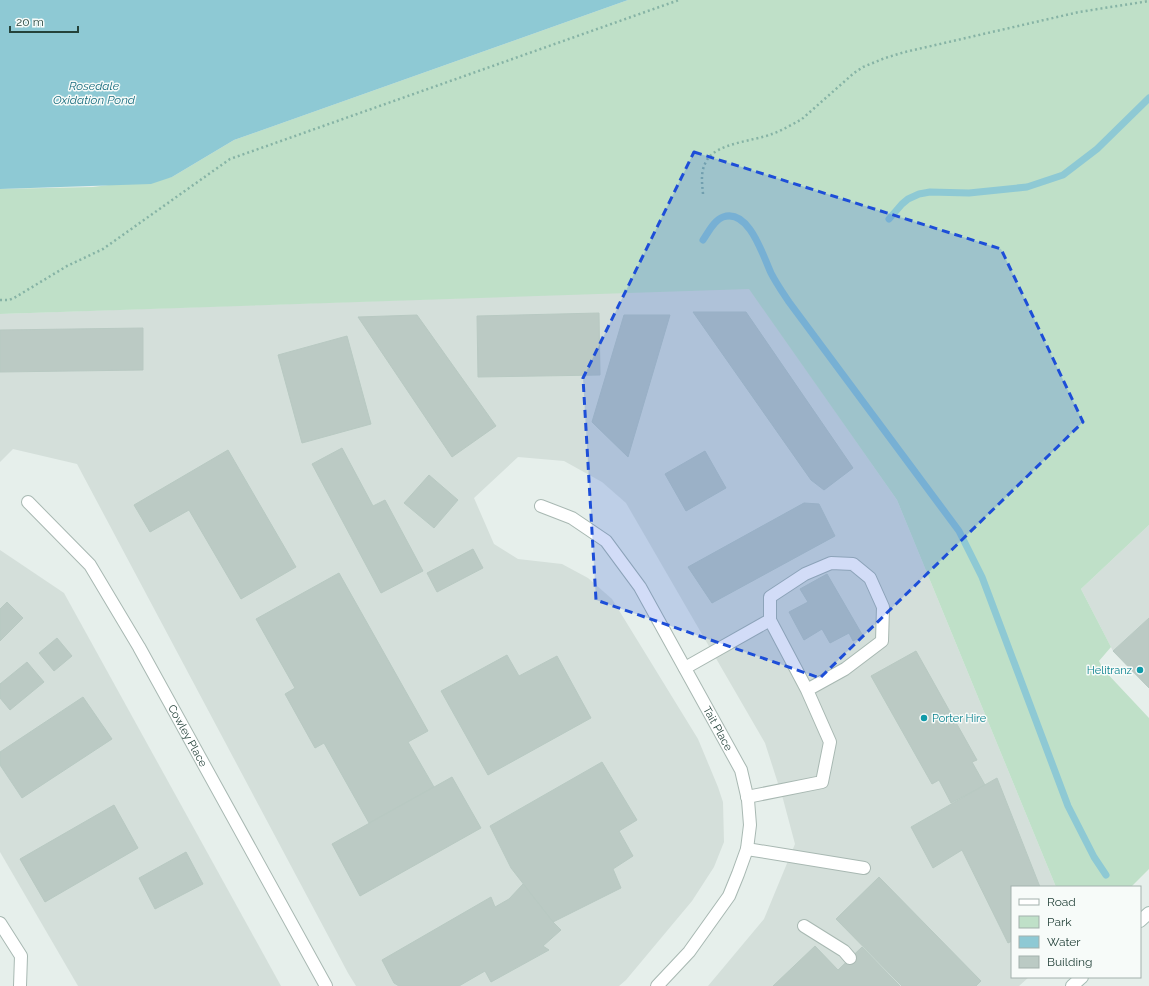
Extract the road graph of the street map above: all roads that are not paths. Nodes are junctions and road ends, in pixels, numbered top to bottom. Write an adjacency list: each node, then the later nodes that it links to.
1 (28, 502): 16 (street, Cowley Place)
2 (541, 506): 4 (street, Tait Place)
3 (770, 620): 4 (street); 5 (street); 5 (street)
4 (685, 668): 6 (street, Tait Place)
5 (807, 690): 6 (street)
6 (747, 797): 7 (street, Tait Place)
7 (747, 849): 8 (street); 17 (street, Tait Place)
8 (864, 868)
9 (1149, 913): 10 (street)
10 (1141, 921)
11 (0, 923): 15 (street)
12 (804, 926): 13 (street)
13 (850, 958)
14 (1081, 978): 18 (street)
15 (20, 986)
16 (326, 986)
17 (657, 986)
18 (1072, 986)

